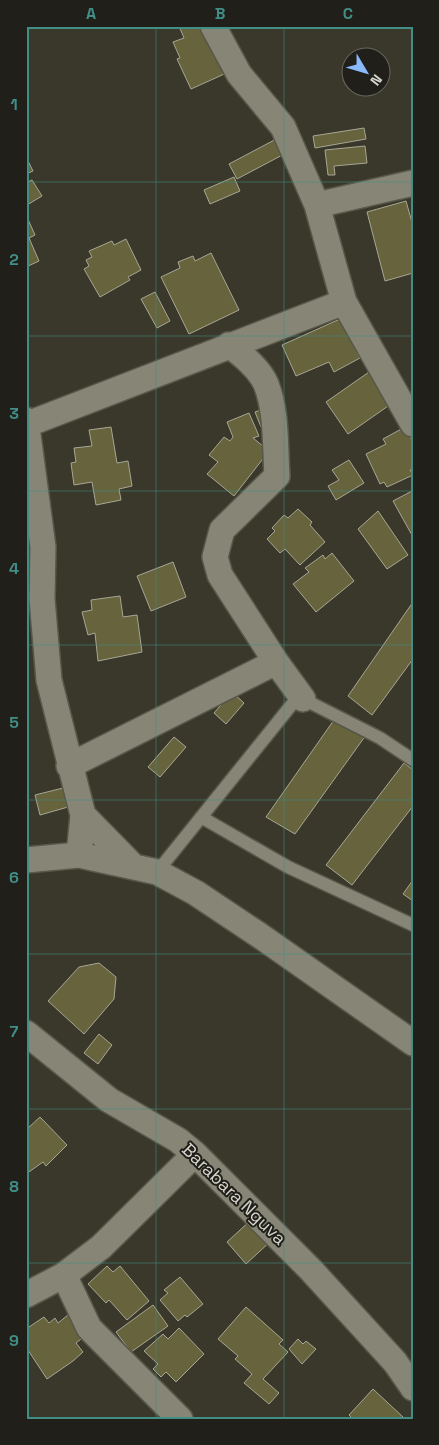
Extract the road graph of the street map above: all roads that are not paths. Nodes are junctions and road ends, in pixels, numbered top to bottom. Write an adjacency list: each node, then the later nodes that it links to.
1 (214, 26): 3 (street)
2 (413, 183): 3 (street)
3 (317, 204): 4 (street)
4 (344, 302): 5 (street); 7 (street)
5 (229, 345): 6 (street); 9 (street)
6 (27, 422): 8 (street)
7 (413, 424)
8 (34, 601): 12 (street)
9 (276, 662): 10 (street); 12 (street)
10 (303, 699): 11 (lane); 14 (lane)
11 (413, 760)
12 (69, 766): 13 (street)
13 (83, 815): 15 (street); 17 (street)
14 (201, 817): 17 (lane); 18 (lane)
15 (79, 855): 16 (street); 17 (street)
16 (26, 860)
17 (145, 869): 20 (street)
18 (413, 925)
19 (26, 1033): 21 (street, Barabara Nguva)
20 (413, 1043)
21 (195, 1154): 22 (street); 24 (street, Barabara Nguva)
22 (64, 1275): 23 (street); 25 (street)
23 (26, 1295)
24 (413, 1388)
25 (180, 1419)

